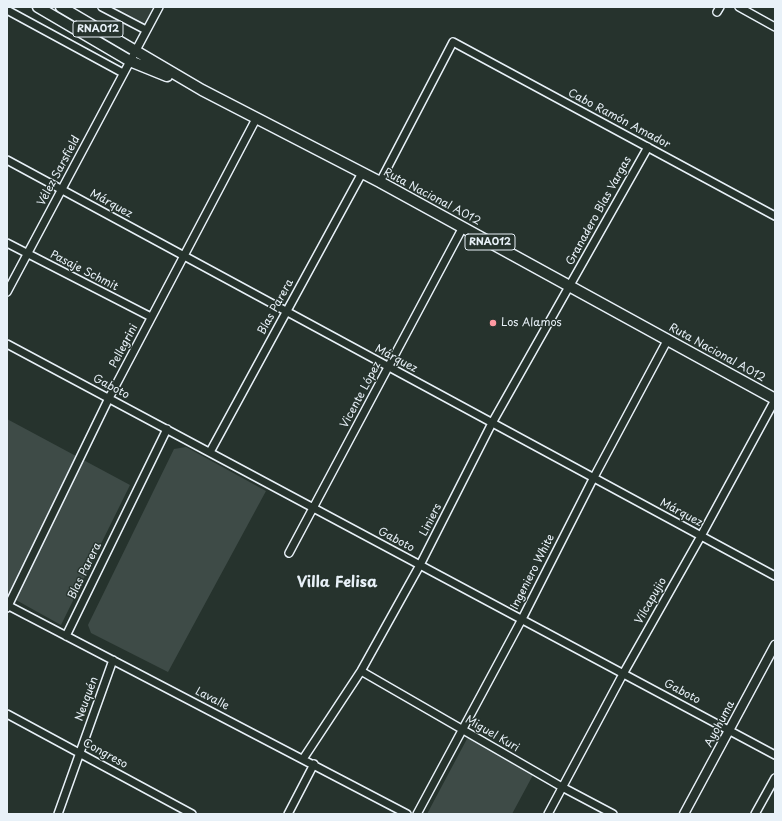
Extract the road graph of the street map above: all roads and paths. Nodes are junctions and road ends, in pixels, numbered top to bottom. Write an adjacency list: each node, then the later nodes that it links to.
1 (29, 7): 8 (main road)
2 (38, 7): 8 (main road, Ruta Nacional A012 / RNA012)
3 (60, 7): 11 (main road, Ruta Nacional A012 / RNA012)
4 (102, 7): 10 (street)
5 (159, 7): 10 (street, Vélez Sarsfield)
6 (739, 7): 9 (street)
7 (7, 10): 13 (street)
8 (61, 22): 12 (main road, Ruta Nacional A012 / RNA012)
9 (775, 27)
10 (146, 30): 11 (street, Vélez Sarsfield)
11 (135, 52): 12 (street, Vélez Sarsfield); 14 (main road, Ruta Nacional A012 / RNA012)
12 (130, 61): 13 (street, Vélez Sarsfield); 14 (main road, Ruta Nacional A012 / RNA012)
13 (123, 73): 20 (street, Vélez Sarsfield)
14 (202, 90): 15 (main road, Ruta Nacional A012 / RNA012)
15 (256, 119): 18 (main road, Ruta Nacional A012 / RNA012); 25 (street, Pellegrini)
16 (648, 147): 19 (street, Cabo Ramón Amador); 21 (street, Cabo Ramón Amador); 26 (street, Granadero Blas Vargas)
17 (7, 160): 20 (street, Márquez)
18 (362, 173): 19 (main road, Ruta Nacional A012 / RNA012); 28 (street, Blas Parera)
19 (380, 182): 22 (main road, Ruta Nacional A012 / RNA012)
20 (61, 190): 24 (street, Vélez Sarsfield); 25 (street, Márquez)
21 (775, 216)
22 (463, 227): 26 (main road, Ruta Nacional A012 / RNA012); 32 (street, Vicente López)
23 (7, 243): 24 (street, Pasaje Schmit)
24 (27, 254): 27 (street, Vélez Sarsfield); 29 (street, Pasaje Schmit)
25 (184, 256): 28 (street, Márquez); 29 (street, Pellegrini)
26 (570, 286): 30 (main road, Ruta Nacional A012 / RNA012); 35 (street, Liniers)
27 (7, 292)
28 (286, 312): 32 (street, Márquez); 37 (street, Blas Parera)
29 (151, 318): 33 (street, Pellegrini)
30 (668, 339): 34 (main road, Ruta Nacional A012 / RNA012); 38 (street, Ingeniero White)
31 (7, 344): 33 (street, Gaboto)
32 (388, 367): 35 (street, Márquez); 39 (street, Vicente López)
33 (109, 398): 36 (street, Gaboto); 44 (street, Pellegrini)
34 (775, 399): 40 (street, Vilcapujio)
35 (492, 424): 38 (street, Márquez); 42 (street, Liniers)
36 (167, 430): 37 (street, Gaboto); 46 (street, Blas Parera)
37 (210, 452): 39 (street, Gaboto)
38 (593, 479): 40 (street, Márquez); 45 (street, Ingeniero White)
39 (313, 508): 41 (street, Vicente López); 42 (street, Gaboto)
40 (701, 536): 43 (street, Márquez); 50 (street, Vilcapujio)
41 (289, 553)
42 (420, 566): 45 (street, Gaboto); 49 (street, Liniers)
43 (775, 576)
44 (7, 606): 46 (street, Lavalle)
45 (522, 620): 50 (street, Gaboto); 52 (street, Ingeniero White)
46 (66, 636): 48 (street, Lavalle)
47 (775, 645): 53 (street, Ayohuma)
48 (112, 660): 54 (street, Neuquén); 56 (street, Lavalle)
49 (361, 671): 52 (street, Miguel Kuri); 56 (street, Liniers)
50 (623, 674): 53 (street, Gaboto); 59 (street, Vilcapujio)
51 (7, 714): 54 (street, Congreso)
52 (462, 730): 59 (street, Miguel Kuri); 64 (street, Ingeniero White)
53 (730, 730): 55 (street, Gaboto); 67 (street, Ayohuma)
54 (80, 752): 60 (street, Neuquén); 61 (street, Congreso)
55 (775, 755)
56 (303, 759): 57 (street, Lavalle)
57 (314, 764): 62 (street); 63 (street, Lavalle)
58 (775, 778): 68 (street)
59 (562, 787): 65 (street, Vilcapujio); 66 (street, Miguel Kuri)
60 (58, 814)
61 (192, 814)
62 (288, 814)
63 (407, 814)
64 (417, 814)
65 (548, 814)
66 (613, 814)
67 (684, 814)
68 (755, 814)

